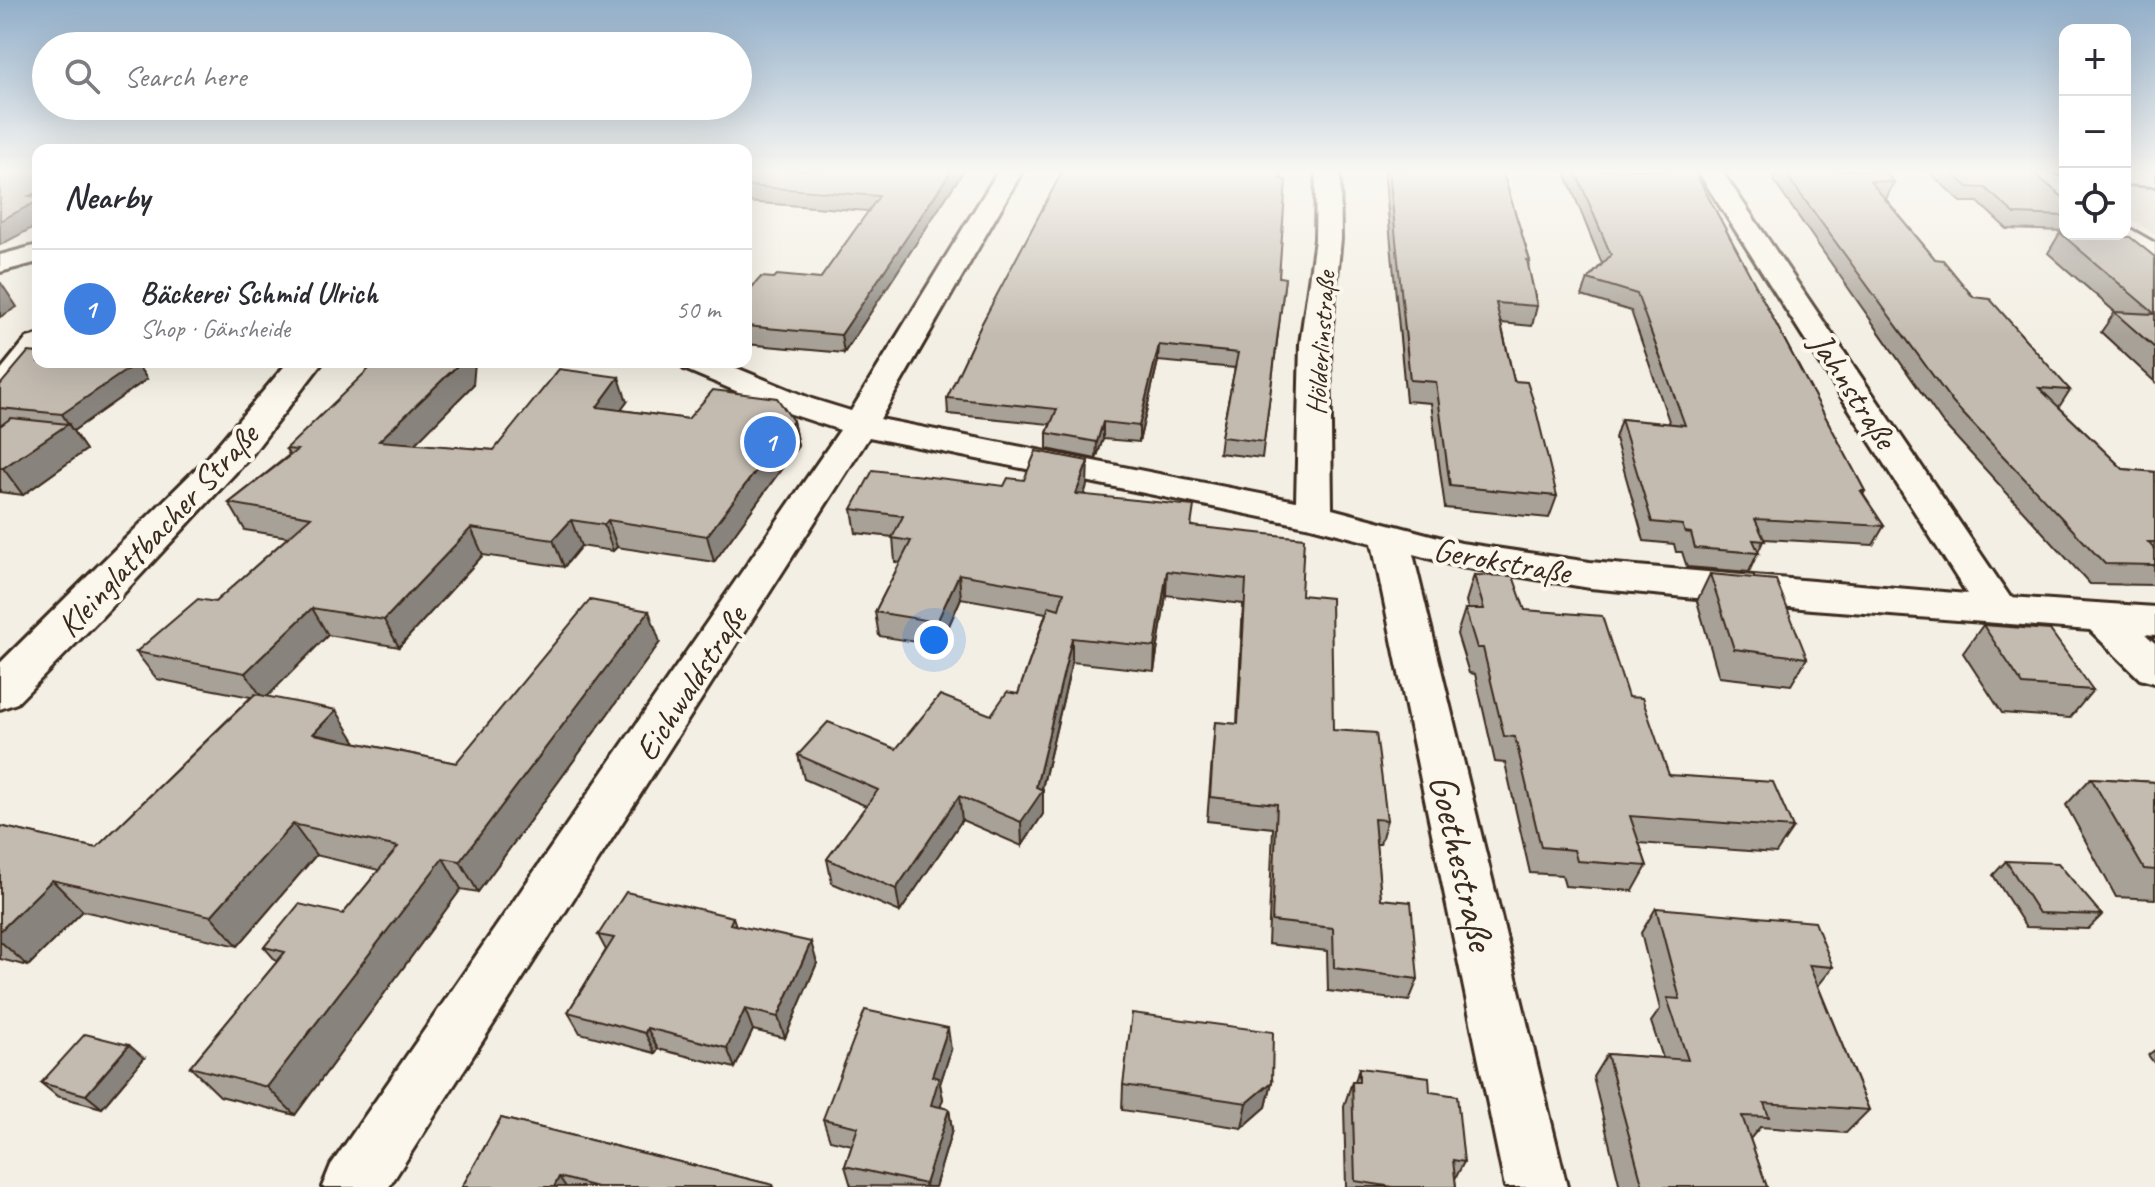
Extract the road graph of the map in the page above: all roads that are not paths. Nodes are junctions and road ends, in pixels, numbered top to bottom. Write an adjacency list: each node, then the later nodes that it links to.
1 (978, 225): 12 (street, Eichwaldstraße)
2 (1328, 225): 13 (street, Hölderlinstraße)
3 (1745, 225): 15 (street, Jahnstraße)
4 (2131, 239): 6 (street)
5 (32, 255): 7 (street)
6 (2155, 256)
7 (0, 264)
8 (32, 352): 11 (street)
9 (302, 368): 19 (street, Kleinglattbacher Straße)
10 (709, 368): 12 (street, Gerokstraße)
11 (0, 392)
12 (860, 425): 13 (street, Gerokstraße); 20 (street, Eichwaldstraße)
13 (1314, 516): 14 (street, Gerokstraße)
14 (1390, 538): 15 (street, Gerokstraße); 21 (street, Goethestraße)
15 (1998, 610): 16 (street, Gerokstraße)
16 (2101, 617): 17 (street, Gerokstraße); 18 (street)
17 (2155, 621)
18 (2155, 668)
19 (0, 691)
20 (353, 1187)
21 (1536, 1187)

